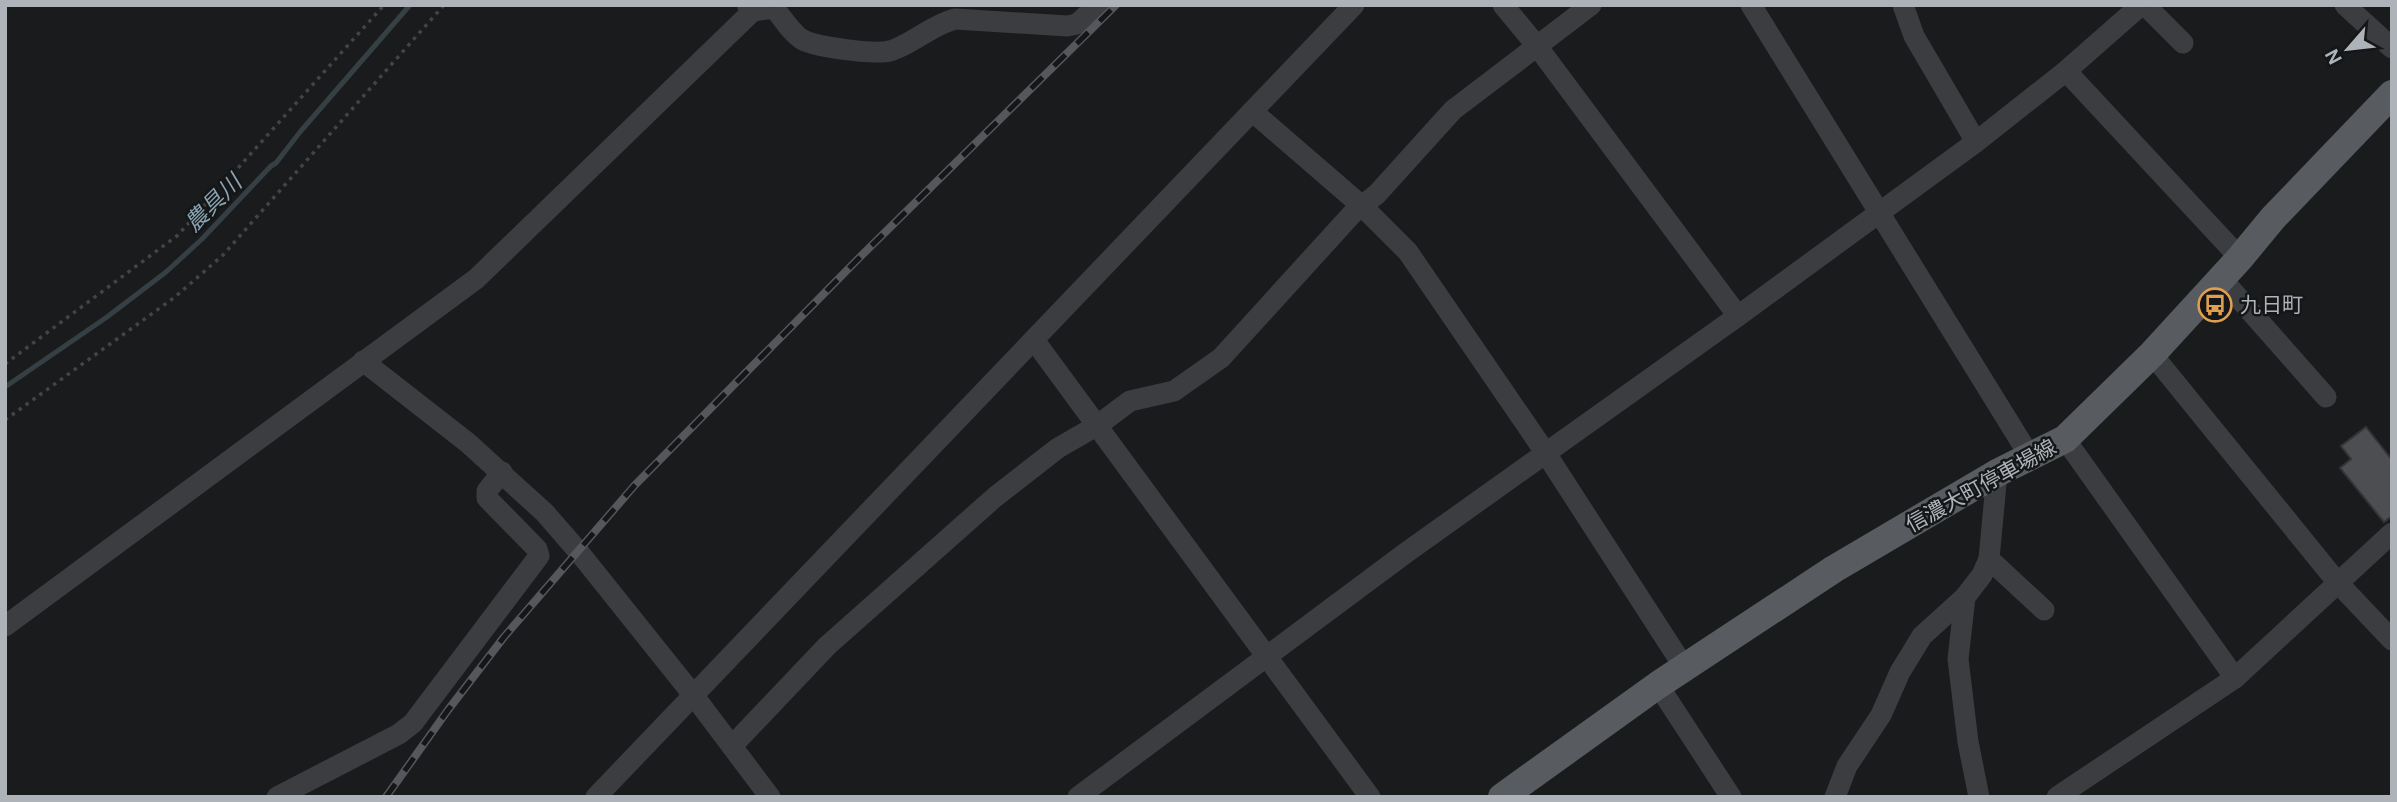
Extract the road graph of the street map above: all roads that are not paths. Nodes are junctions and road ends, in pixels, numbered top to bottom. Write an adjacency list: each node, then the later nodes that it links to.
1 (1098, 5): 8 (street)
2 (1354, 5): 15 (street)
3 (1503, 5): 11 (street)
4 (1591, 5): 11 (street)
5 (1751, 5): 18 (street)
6 (1903, 5): 16 (street)
7 (2345, 5): 12 (street)
8 (753, 7): 23 (street)
9 (2136, 7): 10 (street); 13 (street)
10 (2183, 43)
11 (1537, 46): 17 (street); 20 (street)
12 (2392, 48)
13 (2066, 71): 16 (street); 19 (street)
14 (2392, 94): 19 (main road, 信濃大町停車場線)
15 (1252, 111): 17 (street); 21 (street)
16 (1976, 142): 18 (street)
17 (1363, 207): 25 (street); 27 (street)
18 (1880, 212): 20 (street); 28 (street)
19 (2231, 268): 22 (main road, 信濃大町停車場線); 24 (street)
20 (1738, 316): 27 (street)
21 (1034, 340): 25 (street); 42 (street)
22 (2152, 354): 26 (main road, 信濃大町停車場線); 33 (street)
23 (363, 361): 29 (street); 36 (street)
24 (2326, 397)
25 (1098, 425): 38 (street); 43 (street)
26 (2065, 439): 28 (main road, 信濃大町停車場線); 40 (street)
27 (1545, 452): 38 (street); 39 (street)
28 (2029, 456): 30 (main road, 信濃大町停車場線)
29 (502, 472): 42 (street); 44 (street)
30 (1997, 473): 32 (street); 39 (main road, 信濃大町停車場線)
31 (2392, 533): 33 (street)
32 (1989, 559): 34 (street); 35 (street)
33 (2337, 583): 37 (street); 40 (street)
34 (1965, 597): 51 (street); 52 (street)
35 (2045, 610)
36 (5, 626)
37 (2392, 640)
38 (1265, 655): 47 (street); 48 (street)
39 (1685, 667): 41 (main road, 信濃大町停車場線)
40 (2235, 678): 53 (street)
41 (1658, 685): 49 (main road, 信濃大町停車場線); 50 (street)
42 (694, 696): 43 (street); 45 (street)
43 (732, 746): 46 (street)
44 (277, 797)
45 (596, 797)
46 (770, 797)
47 (1078, 797)
48 (1370, 797)
49 (1502, 797)
50 (1731, 797)
51 (1835, 797)
52 (1979, 797)
53 (2057, 797)

